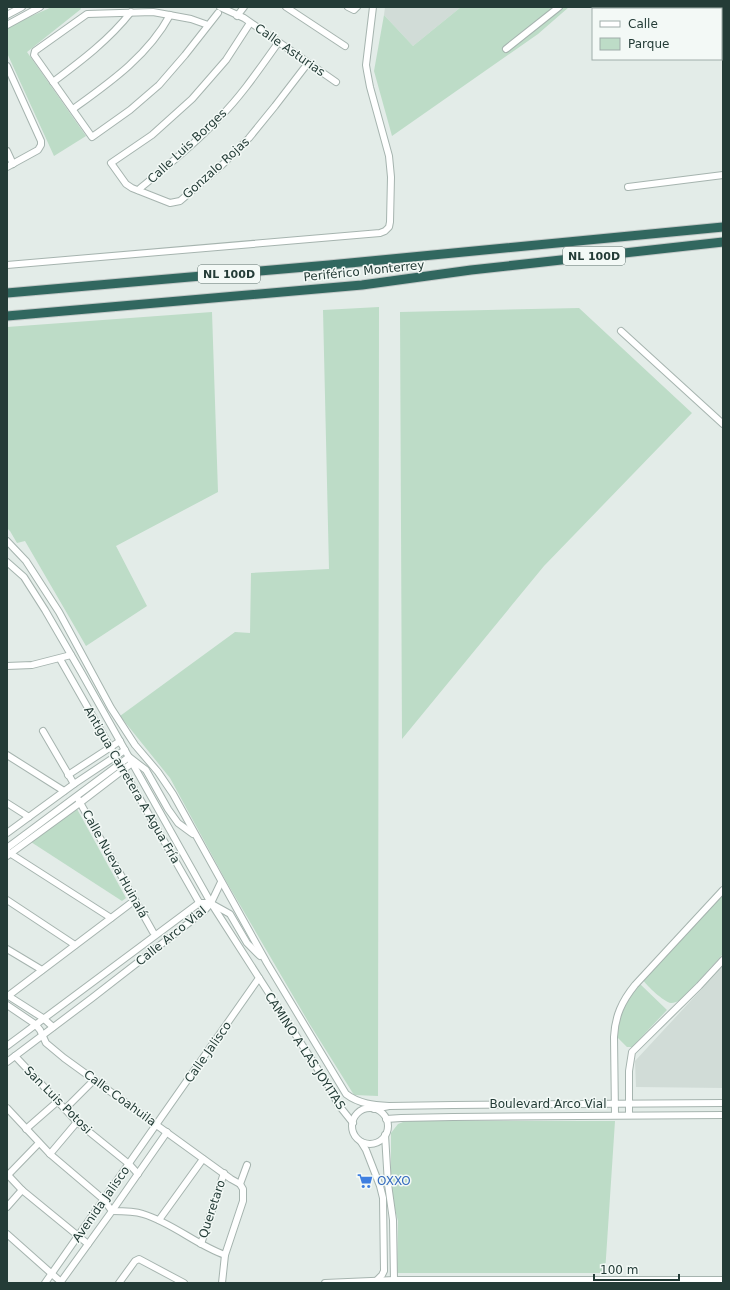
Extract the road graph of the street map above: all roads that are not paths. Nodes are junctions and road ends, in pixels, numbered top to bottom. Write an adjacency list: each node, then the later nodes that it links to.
1 (22, 7): 12 (street)
2 (40, 7): 16 (street)
3 (85, 7): 10 (street)
4 (286, 7): 19 (street)
5 (373, 7): 33 (street)
6 (559, 7): 20 (street)
7 (241, 8): 13 (street); 14 (street, Calle Asturias)
8 (219, 10): 13 (street, Calle Asturias); 17 (street)
9 (131, 12): 10 (street); 11 (street); 23 (street)
10 (88, 14): 23 (street)
11 (170, 15): 17 (street); 25 (street)
12 (7, 16): 16 (street)
13 (237, 16): 14 (street, Calle Asturias)
14 (244, 18): 15 (street, Calle Asturias)
15 (250, 23): 18 (street, Calle Asturias); 30 (street, Gonzalo Rojas)
16 (9, 24)
17 (208, 25): 25 (street)
18 (278, 42): 21 (street, Calle Asturias); 30 (street, Calle Luis Borges)
19 (345, 46)
20 (506, 49)
21 (308, 63): 24 (street, Calle Asturias); 30 (street, Gonzalo Rojas)
22 (7, 66): 27 (street)
23 (53, 82): 25 (street)
24 (336, 82)
25 (73, 110)
26 (7, 151): 27 (street)
27 (10, 166)
28 (723, 175): 29 (street)
29 (628, 187)
30 (138, 190)
31 (723, 227): 34 (highway, Periférico Monterrey / NL 100D)
32 (723, 242): 35 (highway, Periférico Monterrey / NL 100D)
33 (7, 266)
34 (7, 293)
35 (7, 316)
36 (621, 331): 37 (street)
37 (723, 424)
38 (8, 542): 59 (street)
39 (7, 562): 40 (street)
40 (71, 655): 41 (street); 44 (street)
41 (60, 659): 42 (street); 45 (street, Antigua Carretera A Agua Fría)
42 (7, 666)
43 (43, 731): 51 (street)
44 (120, 741): 45 (street); 46 (street)
45 (110, 748): 48 (street, Antigua Carretera A Agua Fría); 51 (street)
46 (125, 750): 48 (street); 49 (street)
47 (7, 755): 53 (street)
48 (115, 756): 50 (street, Antigua Carretera A Agua Fría); 52 (street)
49 (130, 760): 50 (street); 59 (street); 66 (street)
50 (121, 767): 54 (street); 55 (street); 65 (street, Antigua Carretera A Agua Fría)
51 (68, 775): 52 (street)
52 (74, 784): 53 (street)
53 (64, 791): 57 (street)
54 (77, 796): 55 (street, Calle Nueva Huinalá); 60 (street)
55 (81, 802): 60 (street); 64 (street, Calle Nueva Huinalá)
56 (7, 803): 57 (street)
57 (29, 817): 58 (street)
58 (7, 833)
59 (195, 835): 61 (street)
60 (8, 852): 68 (street)
61 (221, 882): 66 (street); 74 (street)
62 (723, 890): 90 (street)
63 (7, 900): 71 (street)
64 (135, 900): 68 (street); 69 (street, Calle Nueva Huinalá)
65 (200, 903): 66 (street, Calle Arco Vial); 67 (street, Antigua Carretera A Agua Fría); 69 (street, Calle Arco Vial)
66 (211, 903): 67 (street, Calle Arco Vial); 74 (street); 76 (street)
67 (204, 911): 70 (street, Calle Arco Vial)
68 (111, 918): 71 (street)
69 (154, 934): 70 (street, Calle Nueva Huinalá); 79 (street, Calle Arco Vial)
70 (161, 944): 81 (street, Calle Arco Vial)
71 (75, 945): 75 (street)
72 (7, 949): 75 (street)
73 (723, 960): 88 (street)
74 (267, 963): 91 (street)
75 (42, 970): 77 (street)
76 (259, 978): 100 (street, CAMINO A LAS JOYITAS); 101 (street, Calle Jalisco)
77 (8, 996): 79 (street)
78 (7, 1005): 80 (street, Calle Coahuila)
79 (43, 1018): 80 (street, Calle Arco Vial); 81 (street)
80 (35, 1024): 82 (street, Calle Coahuila); 83 (street, Calle Arco Vial)
81 (53, 1027): 82 (street, Calle Arco Vial)
82 (43, 1036): 84 (street, Calle Arco Vial); 86 (street, Calle Coahuila)
83 (7, 1046)
84 (15, 1056): 85 (street, Calle Arco Vial); 87 (street, San Luis Potosi)
85 (7, 1062)
86 (94, 1080): 93 (street); 101 (street, Calle Coahuila)
87 (58, 1101): 93 (street, San Luis Potosi); 102 (street)
88 (629, 1103): 89 (street, Boulevard Arco Vial); 90 (street, Boulevard Arco Vial); 96 (street)
89 (723, 1103)
90 (615, 1104): 91 (street, Boulevard Arco Vial); 95 (street)
91 (389, 1106): 94 (street, Boulevard Arco Vial)
92 (7, 1108): 102 (street)
93 (65, 1109): 99 (street, San Luis Potosi)
94 (374, 1109): 98 (street); 100 (street)
95 (615, 1115): 96 (street, Boulevard Arco Vial); 98 (street, Boulevard Arco Vial)
96 (629, 1115): 97 (street, Boulevard Arco Vial)
97 (723, 1115)
98 (386, 1119): 104 (street)
99 (77, 1122): 107 (street); 109 (street, San Luis Potosi)
100 (353, 1123): 105 (street)
101 (156, 1125): 103 (street, Calle Coahuila); 109 (street, Avenida Jalisco)
102 (26, 1129): 106 (street)
103 (167, 1132): 108 (street, Calle Coahuila); 112 (street, Avenida Jalisco)
104 (385, 1135): 105 (street); 130 (street)
105 (361, 1142): 116 (street)
106 (39, 1143): 107 (street); 113 (street)
107 (50, 1154): 117 (street)
108 (203, 1159): 111 (street, Calle Coahuila); 120 (street)
109 (129, 1164): 112 (street, San Luis Potosi); 117 (street, Avenida Jalisco)
110 (247, 1165): 114 (street)
111 (224, 1173): 114 (street, Calle Coahuila); 124 (street, Queretaro)
112 (138, 1174): 119 (street, Avenida Jalisco)
113 (8, 1175): 115 (street)
114 (240, 1184): 125 (street)
115 (22, 1190): 118 (street); 122 (street)
116 (383, 1198): 129 (street); 130 (street)
117 (103, 1200): 119 (street); 122 (street, Avenida Jalisco)
118 (7, 1207)
119 (112, 1211): 120 (street); 123 (street, Avenida Jalisco)
120 (159, 1220): 124 (street)
121 (7, 1234): 126 (street)
122 (78, 1236): 123 (street); 126 (street, Avenida Jalisco)
123 (88, 1244): 133 (street, Avenida Jalisco)
124 (201, 1244): 125 (street)
125 (225, 1255): 137 (street)
126 (51, 1273): 133 (street); 134 (street, Avenida Jalisco)
127 (170, 1280): 135 (street); 136 (street)
128 (723, 1280): 132 (street)
129 (376, 1281): 130 (street); 138 (street)
130 (393, 1281): 131 (street)
131 (477, 1281): 132 (street)
132 (563, 1281)
133 (61, 1282)
134 (45, 1283)
135 (119, 1283)
136 (184, 1283)
137 (222, 1283)
138 (325, 1283)

